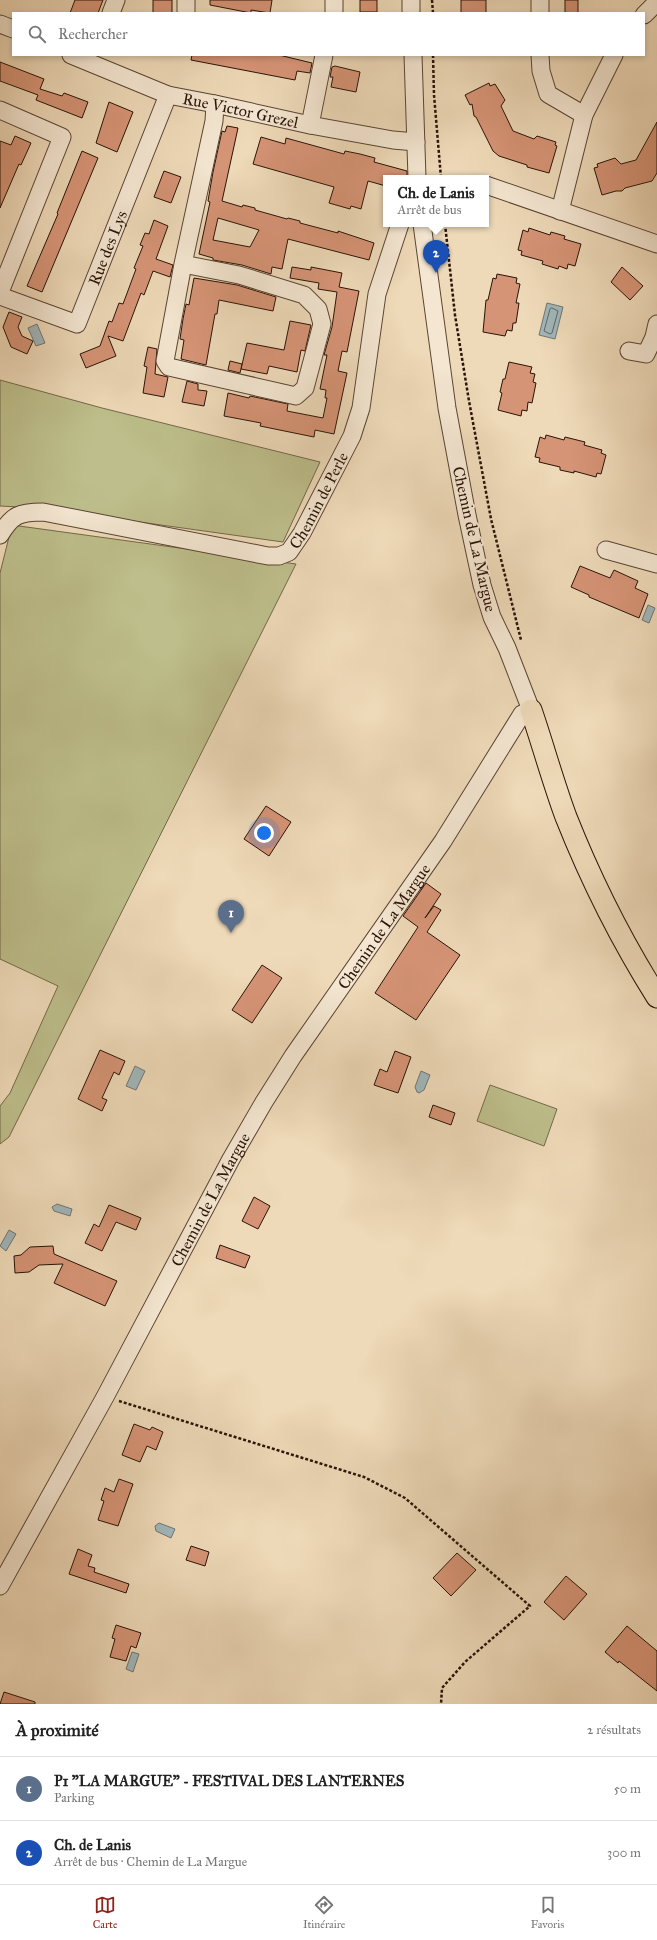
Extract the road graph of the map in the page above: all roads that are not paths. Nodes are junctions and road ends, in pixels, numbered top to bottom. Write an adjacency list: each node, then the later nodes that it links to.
1 (116, 0): 7 (street)
2 (186, 0): 8 (street)
3 (334, 0): 9 (street)
4 (411, 0): 10 (street)
5 (540, 0): 11 (street)
6 (657, 2): 12 (street)
7 (111, 12)
8 (186, 12)
9 (334, 12)
10 (411, 12)
11 (540, 12)
12 (645, 14)
13 (0, 24): 14 (street)
14 (12, 29)
15 (76, 56): 20 (street, Rue Victor Grezel)
16 (324, 56): 25 (street)
17 (413, 56): 26 (street)
18 (540, 56): 24 (street)
19 (614, 56): 24 (street)
20 (91, 59): 21 (street, Rue Victor Grezel)
21 (168, 95): 22 (street, Rue Victor Grezel); 35 (street, Rue des Lys)
22 (216, 104): 25 (street, Rue Victor Grezel); 33 (street)
23 (0, 110): 34 (street)
24 (584, 115): 29 (street)
25 (310, 125): 26 (street, Rue Victor Grezel)
26 (416, 142): 27 (street)
27 (417, 175)
28 (489, 186): 29 (street)
29 (560, 211): 32 (street)
30 (399, 227): 38 (street, Chemin de Perle)
31 (422, 227): 41 (street, Chemin de La Margue)
32 (657, 244)
33 (183, 264): 33 (street)
34 (0, 292)
35 (0, 296)
36 (657, 324): 37 (street)
37 (629, 351)
38 (0, 535)
39 (606, 550): 40 (street)
40 (657, 564)
41 (532, 710): 42 (main road); 43 (street, Chemin de La Margue)
42 (657, 997)
43 (0, 1586)

